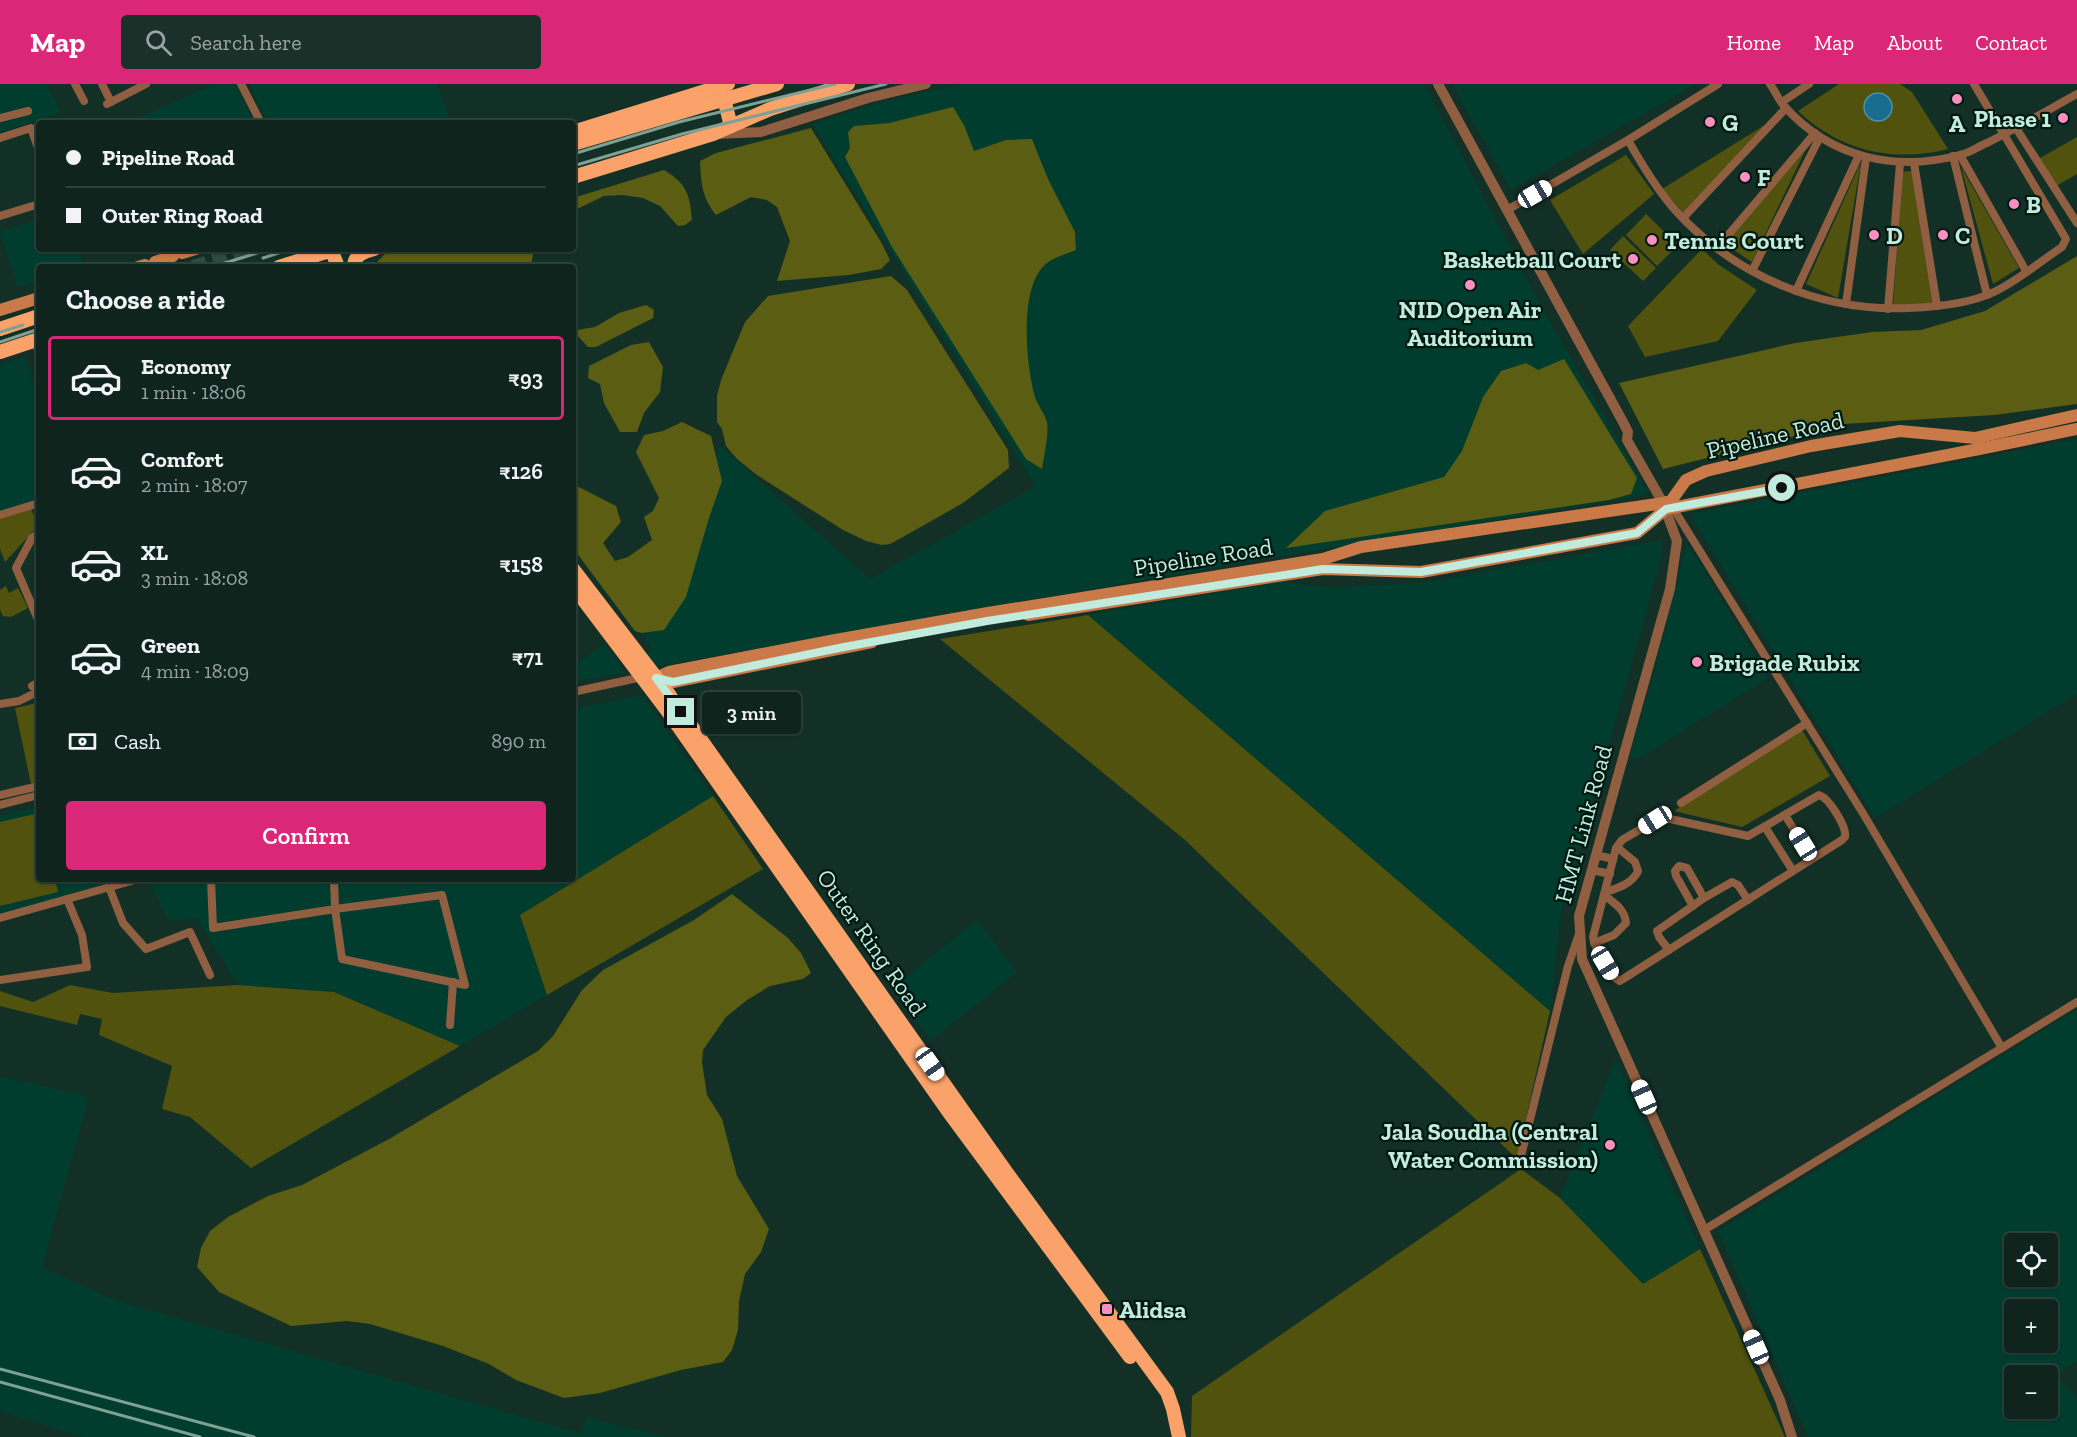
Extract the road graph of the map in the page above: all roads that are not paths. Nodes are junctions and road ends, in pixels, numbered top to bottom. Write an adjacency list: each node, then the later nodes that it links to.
1 (75, 84): 16 (street)
2 (102, 84): 12 (street)
3 (241, 84): 17 (street)
4 (728, 84): 27 (highway)
5 (848, 84): 18 (highway)
6 (926, 84): 28 (street)
7 (1438, 84): 41 (street, HMT Link Road)
8 (1718, 84): 32 (street)
9 (1770, 84): 19 (street)
10 (1809, 84): 19 (street)
11 (1974, 84): 29 (street)
12 (141, 85)
13 (770, 85): 14 (highway); 18 (highway); 20 (highway)
14 (724, 99): 25 (highway); 34 (highway)
15 (2073, 99): 26 (street)
16 (84, 101)
17 (249, 103): 23 (street); 24 (street)
18 (784, 105): 20 (highway)
19 (1784, 105): 30 (street); 43 (street)
20 (770, 109): 25 (highway)
21 (28, 111): 22 (street)
22 (0, 118)
23 (255, 120)
24 (259, 120)
25 (731, 126): 28 (highway)
26 (2016, 128): 29 (street); 44 (street)
27 (576, 131)
28 (713, 134): 39 (highway)
29 (2004, 134): 36 (street); 53 (street)
30 (1817, 135): 35 (street); 45 (street); 52 (street)
31 (0, 138): 33 (street)
32 (1628, 140): 41 (street); 43 (street)
33 (36, 142)
34 (576, 143)
35 (1862, 156): 37 (street); 54 (street); 57 (street)
36 (1957, 156): 38 (street); 53 (street); 55 (street)
37 (1900, 163): 38 (street); 59 (street)
38 (1914, 163): 58 (street)
39 (576, 177)
40 (36, 205): 42 (street)
41 (1507, 210): 68 (street, HMT Link Road)
42 (0, 216)
43 (1683, 218): 45 (street)
44 (2077, 223)
45 (1717, 248): 52 (street)
46 (187, 252): 49 (main road)
47 (323, 252): 50 (highway)
48 (365, 252): 51 (highway)
49 (149, 264)
50 (288, 264)
51 (354, 264)
52 (1752, 271): 54 (street)
53 (2026, 271): 55 (street)
54 (1796, 291): 57 (street)
55 (1987, 295): 58 (street)
56 (36, 299): 60 (main road)
57 (1846, 304): 59 (street)
58 (1937, 306): 59 (street)
59 (1888, 309)
60 (0, 310)
61 (36, 317): 62 (highway)
62 (0, 329)
63 (36, 343): 64 (highway)
64 (0, 352)
65 (2077, 415): 68 (main road, Pipeline Road)
66 (2077, 429): 68 (main road, Pipeline Road)
67 (36, 504): 69 (street)
68 (1668, 505): 74 (main road, Pipeline Road); 74 (main road, Pipeline Road); 79 (street); 88 (street, HMT Link Road)
69 (0, 515)
70 (36, 535): 73 (street)
71 (576, 573): 75 (highway, Outer Ring Road)
72 (576, 590): 75 (highway, Outer Ring Road)
73 (36, 615)
74 (702, 671): 75 (main road, Pipeline Road)
75 (649, 678): 77 (street); 116 (highway, Outer Ring Road); 117 (highway, Outer Ring Road)
76 (36, 688): 78 (street)
77 (576, 691)
78 (0, 704)
79 (1807, 723): 83 (street); 113 (street)
80 (36, 787): 81 (street)
81 (0, 795)
82 (36, 796): 84 (street)
83 (1681, 803)
84 (0, 805)
85 (1785, 814): 86 (street); 90 (street); 90 (street)
86 (1765, 826): 87 (street); 92 (street)
87 (1617, 846): 89 (street); 98 (street)
88 (1596, 855): 89 (street); 91 (street, HMT Link Road)
89 (1613, 859): 93 (street)
90 (1812, 859): 92 (street)
91 (1592, 870): 93 (street); 105 (street, HMT Link Road)
92 (1793, 871): 101 (street)
93 (1610, 874): 98 (street)
94 (128, 882): 97 (street)
95 (211, 882): 103 (street)
96 (334, 882): 103 (street)
97 (109, 887): 100 (street); 108 (street)
98 (1604, 893): 106 (street); 106 (street)
99 (1704, 898): 101 (street); 102 (street); 102 (street)
100 (67, 899): 104 (street); 109 (street)
101 (1748, 900): 107 (street)
102 (1693, 906): 107 (street)
103 (335, 909): 110 (street); 110 (street)
104 (0, 918)
105 (1580, 930): 114 (street); 115 (street, HMT Link Road)
106 (1594, 943): 107 (street)
107 (1669, 950)
108 (210, 975)
109 (0, 980)
110 (453, 982): 112 (street)
111 (2077, 1002): 113 (street)
112 (450, 1025)
113 (2002, 1048): 115 (street)
114 (1520, 1160)
115 (1704, 1230): 118 (street, HMT Link Road)
116 (1172, 1437)
117 (1179, 1437)
118 (1792, 1437)

